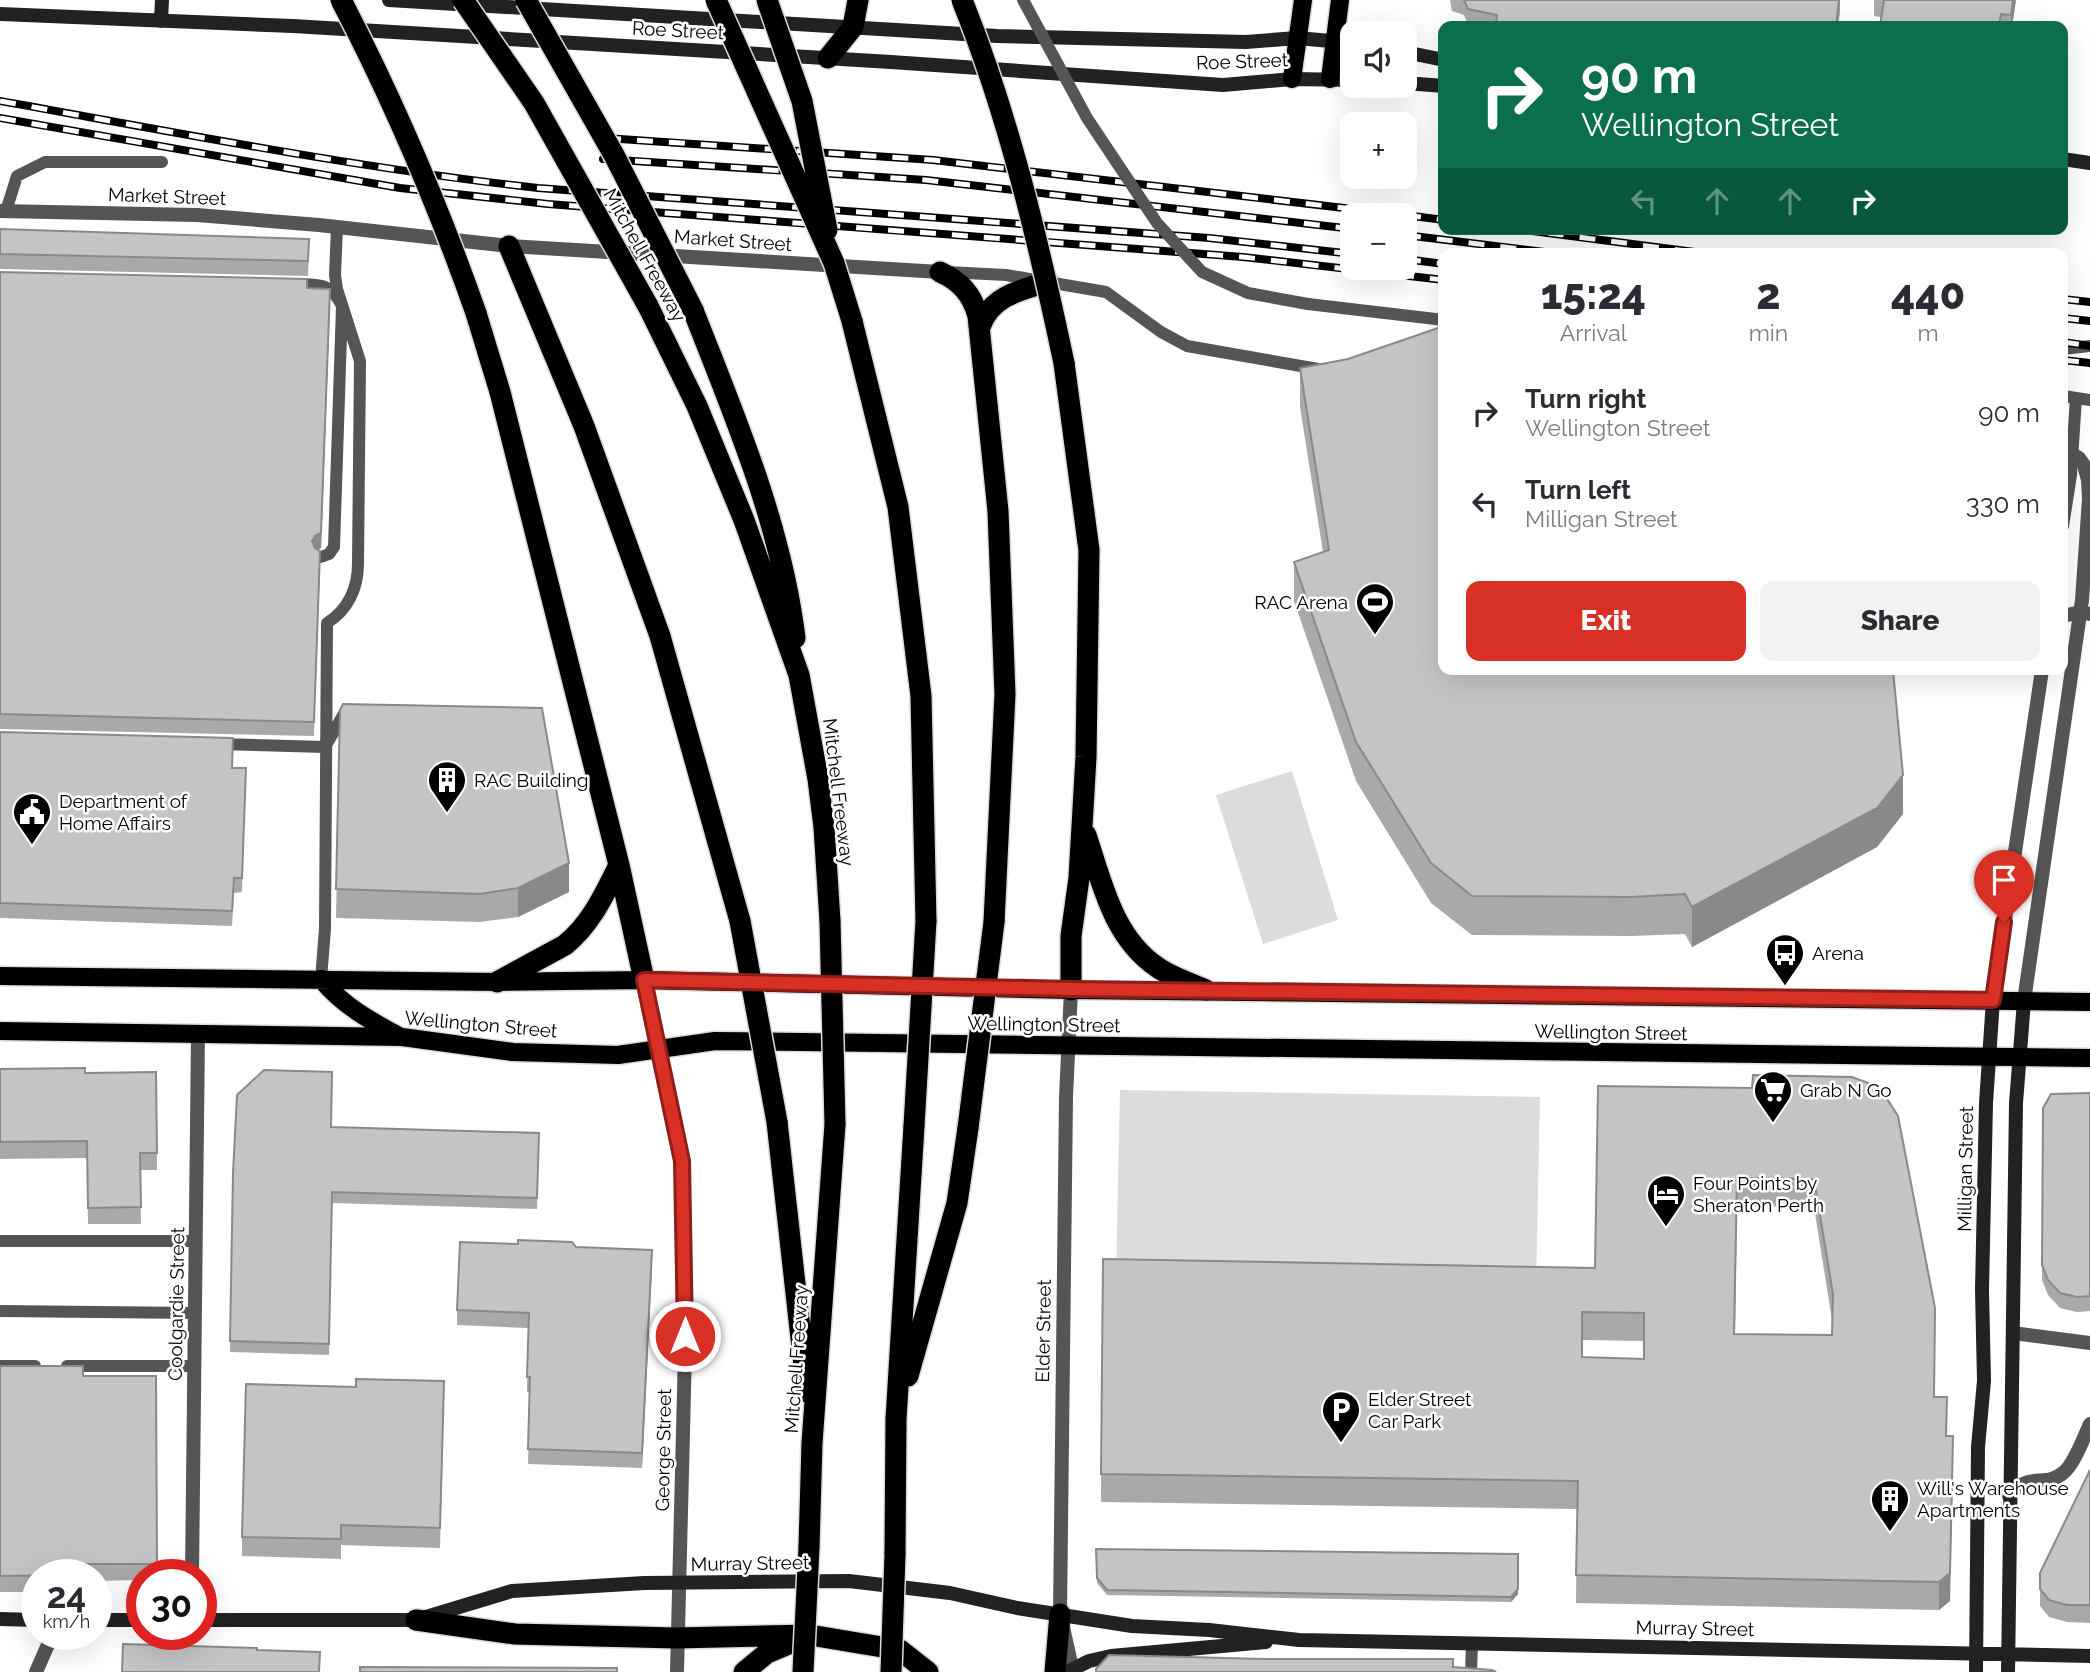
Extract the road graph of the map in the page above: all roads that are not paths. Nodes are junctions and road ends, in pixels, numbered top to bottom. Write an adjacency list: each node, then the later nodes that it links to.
1 (162, 0): 14 (main road)
2 (341, 0): 56 (highway, bridge)
3 (389, 0): 16 (main road, Roe Street)
4 (463, 0): 50 (highway, Mitchell Freeway, bridge)
5 (526, 0): 50 (highway, bridge)
6 (716, 0): 34 (highway, bridge)
7 (767, 0): 34 (highway, bridge)
8 (859, 0): 16 (highway)
9 (962, 0): 55 (highway, bridge)
10 (1023, 0): 38 (lane, bridge)
11 (1303, 0): 17 (main road)
12 (1340, 0): 15 (main road)
13 (0, 14): 14 (main road, Roe Street)
14 (161, 21): 21 (main road, Roe Street)
15 (1342, 21)
16 (853, 27): 17 (main road, Roe Street); 21 (highway)
17 (1297, 38): 18 (main road, Roe Street); 23 (main road)
18 (1340, 42)
19 (1340, 53): 24 (main road)
20 (1417, 54): 22 (main road)
21 (828, 58): 23 (main road, Roe Street)
22 (1438, 59)
23 (1292, 79): 24 (main road, Roe Street)
24 (1330, 79): 25 (main road, Roe Street)
25 (1340, 79)
26 (1417, 84): 27 (main road)
27 (1438, 86)
28 (2068, 160): 30 (main road)
29 (162, 162): 31 (lane)
30 (2090, 163)
31 (3, 211): 32 (street, Market Street)
32 (337, 227): 33 (street, Market Street); 54 (lane)
33 (509, 246): 35 (street, Market Street); 86 (highway, bridge)
34 (834, 263): 84 (highway, bridge)
35 (940, 272): 36 (lane, Market Street); 39 (highway)
36 (1048, 282): 39 (highway); 42 (lane, Market Street)
37 (280, 284): 47 (lane)
38 (1438, 319)
39 (980, 327): 84 (highway, bridge)
40 (2090, 346): 41 (lane)
41 (2068, 348)
42 (1334, 371)
43 (2069, 397): 44 (lane); 45 (lane)
44 (2090, 400)
45 (2068, 425)
46 (2068, 453): 49 (street)
47 (321, 557)
48 (2090, 571): 49 (lane)
49 (2084, 609): 64 (street)
50 (799, 675): 86 (highway, Mitchell Freeway, bridge)
51 (2041, 675): 63 (street, Milligan Street)
52 (359, 712): 54 (lane)
53 (203, 743): 54 (lane)
54 (325, 747): 58 (lane)
55 (1082, 823): 61 (highway); 62 (highway)
56 (619, 865): 59 (highway); 60 (highway)
57 (0, 976): 58 (main road, Wellington Street)
58 (320, 979): 60 (main road, Wellington Street); 68 (main road)
59 (644, 980): 60 (main road, Wellington Street); 61 (main road, Wellington Street); 70 (street, George Street)
60 (497, 982)
61 (1071, 989): 62 (main road, Wellington Street); 69 (street, Elder Street)
62 (1206, 990): 63 (main road, Wellington Street)
63 (1993, 1000): 64 (main road, Wellington Street); 71 (main road, Milligan Street)
64 (2024, 1000): 65 (main road, Wellington Street); 72 (main road)
65 (2090, 1002)
66 (0, 1031): 67 (main road, Wellington Street)
67 (198, 1034): 68 (main road, Wellington Street); 75 (street, Coolgardie Street)
68 (402, 1037): 70 (main road, Wellington Street)
69 (1069, 1046): 70 (main road, Wellington Street); 71 (main road, Wellington Street); 90 (street, Elder Street)
70 (659, 1049): 89 (street, George Street)
71 (1989, 1058): 72 (main road, Wellington Street); 100 (main road, Milligan Street)
72 (2018, 1058): 73 (main road, Wellington Street); 78 (main road)
73 (2090, 1058)
74 (0, 1241): 75 (lane)
75 (195, 1241): 77 (street, Coolgardie Street)
76 (0, 1311): 77 (lane)
77 (195, 1313): 83 (street, Coolgardie Street)
78 (2013, 1333): 79 (street); 87 (main road)
79 (2090, 1343)
80 (0, 1366): 81 (lane)
81 (42, 1366)
82 (55, 1366): 83 (lane)
83 (194, 1366): 88 (street, Coolgardie Street)
84 (896, 1419): 108 (highway, bridge)
85 (2090, 1424): 87 (street)
86 (812, 1443): 107 (highway, Mitchell Freeway, bridge)
87 (2008, 1496): 101 (main road)
88 (192, 1559)
89 (678, 1583): 90 (main road, Murray Street); 94 (main road, Murray Street); 96 (street, George Street)
90 (1060, 1614): 97 (main road, Murray Street); 103 (highway)
91 (0, 1619): 92 (main road)
92 (21, 1620)
93 (217, 1620): 94 (main road, Murray Street)
94 (416, 1620): 96 (highway)
95 (810, 1635): 96 (highway); 106 (highway); 109 (highway)
96 (677, 1638): 105 (street, George Street)
97 (1299, 1640): 98 (main road, Murray Street); 103 (main road, Murray Street)
98 (1472, 1644): 100 (main road, Murray Street); 110 (lane)
99 (46, 1650): 104 (street)
100 (1976, 1654): 101 (main road, Murray Street); 111 (main road, Milligan Street)
101 (2008, 1654): 102 (main road, Murray Street); 112 (main road)
102 (2090, 1656)
103 (1067, 1671)
104 (36, 1672)
105 (677, 1672)
106 (744, 1672)
107 (803, 1672)
108 (891, 1672)
109 (928, 1672)
110 (1471, 1672)
111 (1976, 1672)
112 (2008, 1672)

